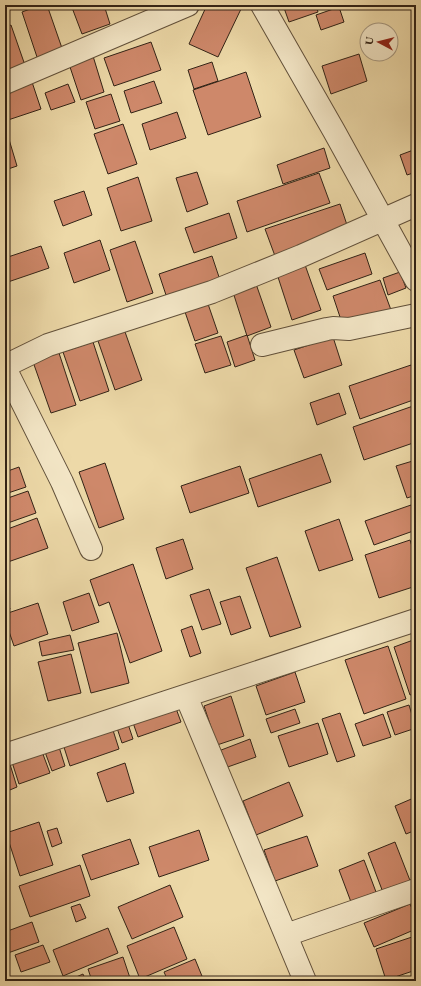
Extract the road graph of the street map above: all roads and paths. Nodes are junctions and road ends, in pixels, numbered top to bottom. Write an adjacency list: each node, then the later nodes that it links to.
1 (188, 5): 3 (street)
2 (262, 5): 5 (street)
3 (5, 83)
4 (416, 205): 5 (street)
5 (383, 220): 6 (street); 9 (street)
6 (416, 280)
7 (416, 315): 8 (street)
8 (262, 345)
9 (5, 367): 10 (street)
10 (91, 549)
11 (416, 620): 12 (street)
12 (186, 696): 13 (street); 15 (street)
13 (5, 755)
14 (416, 890): 15 (street)
15 (286, 935): 16 (street)
16 (305, 981)

